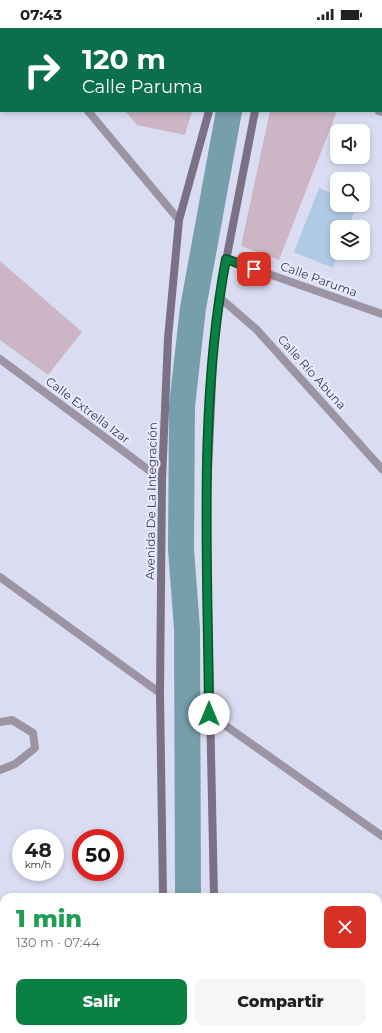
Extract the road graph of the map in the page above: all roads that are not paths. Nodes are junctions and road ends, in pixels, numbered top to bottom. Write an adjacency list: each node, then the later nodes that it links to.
1 (89, 112): 4 (street)
2 (209, 112): 4 (main road, Avenida De La Integración)
3 (255, 112): 5 (main road)
4 (179, 220): 10 (main road, Avenida De La Integración)
5 (226, 259): 6 (main road); 7 (street, Calle Paruma)
6 (219, 297): 9 (street, Calle Río Abuna); 13 (main road)
7 (382, 314)
8 (0, 359): 10 (street, Calle Extrella Izar)
9 (382, 469)
10 (162, 480): 12 (main road, Avenida De La Integración)
11 (0, 577): 12 (street)
12 (160, 693): 17 (main road, Avenida De La Integración)
13 (209, 714): 16 (street); 18 (main road)
14 (0, 722): 15 (street)
15 (0, 770)
16 (382, 836)
17 (163, 893)
18 (214, 893)

